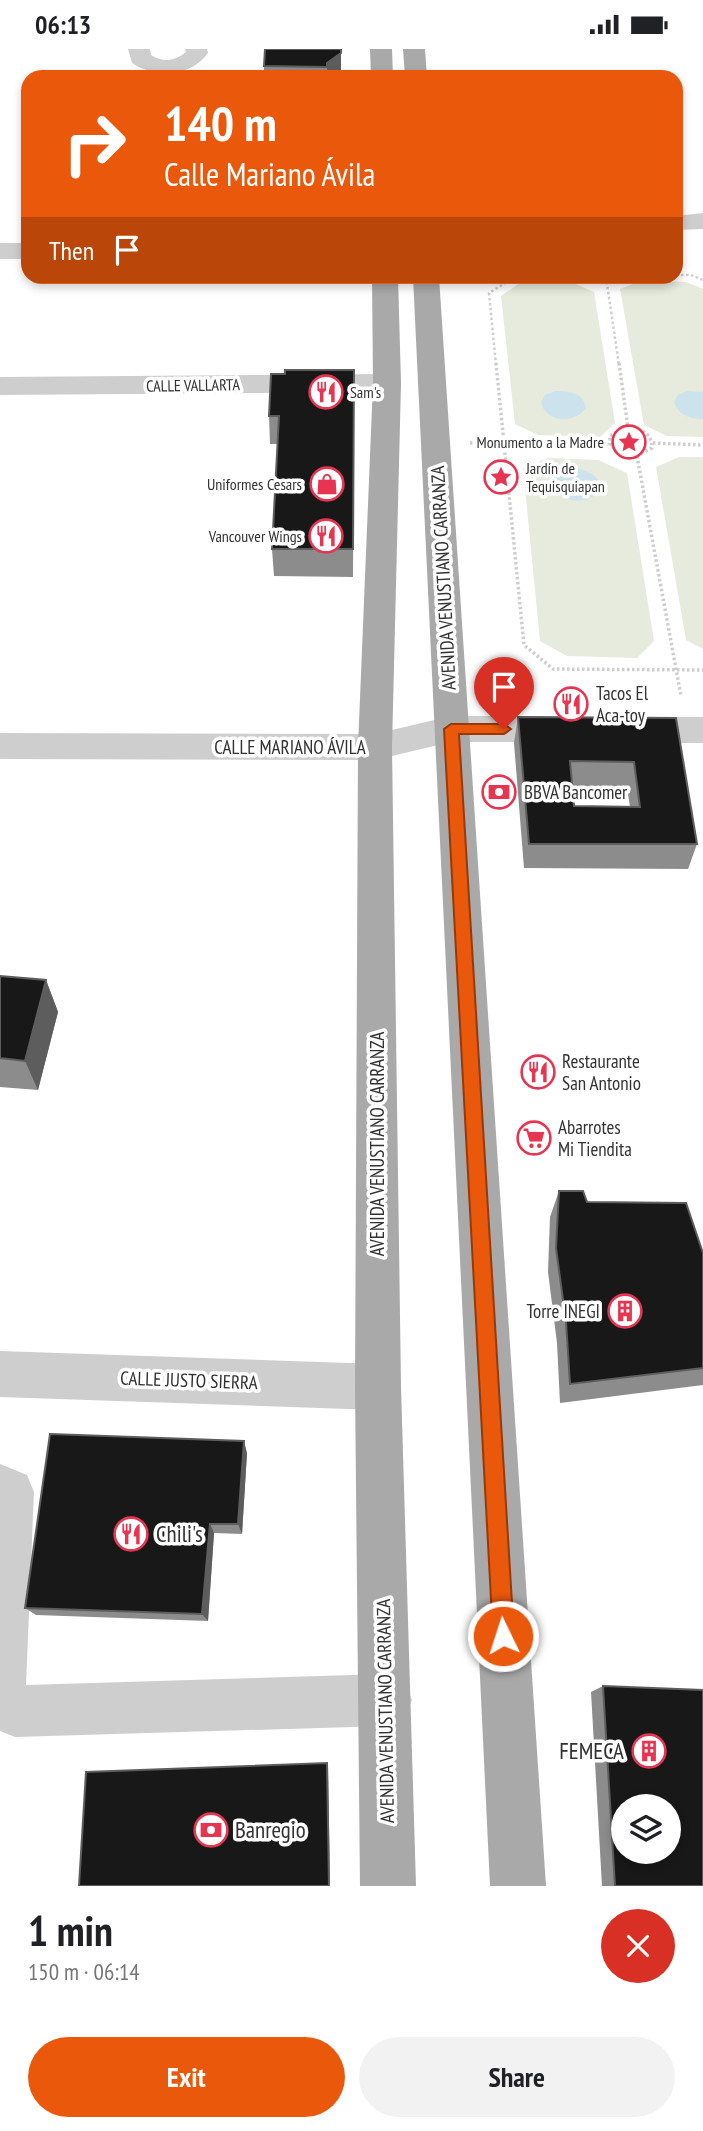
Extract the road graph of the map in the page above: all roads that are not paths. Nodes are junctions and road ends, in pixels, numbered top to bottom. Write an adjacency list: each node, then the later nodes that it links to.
1 (139, 49): 5 (street)
2 (196, 49): 6 (street)
3 (381, 49): 7 (main road)
4 (414, 49): 8 (main road)
5 (158, 70)
6 (166, 70)
7 (382, 70)
8 (416, 70)
9 (703, 221): 10 (street)
10 (683, 222)
11 (0, 251): 12 (street)
12 (21, 251)
13 (385, 284): 15 (main road, AVENIDA VENUSTIANO CARRANZA)
14 (426, 284): 17 (main road, AVENIDA VENUSTIANO CARRANZA)
15 (387, 383): 16 (street, CALLE VALLARTA); 20 (main road, AVENIDA VENUSTIANO CARRANZA)
16 (0, 386)
17 (451, 729): 18 (street, CALLE MARIANO ÁVILA); 20 (street, CALLE MARIANO ÁVILA); 27 (main road, AVENIDA VENUSTIANO CARRANZA)
18 (695, 730)
19 (0, 746): 20 (street, CALLE MARIANO ÁVILA)
20 (375, 747): 22 (main road, AVENIDA VENUSTIANO CARRANZA)
21 (0, 1374): 22 (street, CALLE JUSTO SIERRA)
22 (378, 1387): 24 (main road, AVENIDA VENUSTIANO CARRANZA)
23 (0, 1488): 25 (street)
24 (386, 1700): 25 (street); 26 (main road, AVENIDA VENUSTIANO CARRANZA)
25 (0, 1701)
26 (388, 1886)
27 (518, 1886)

